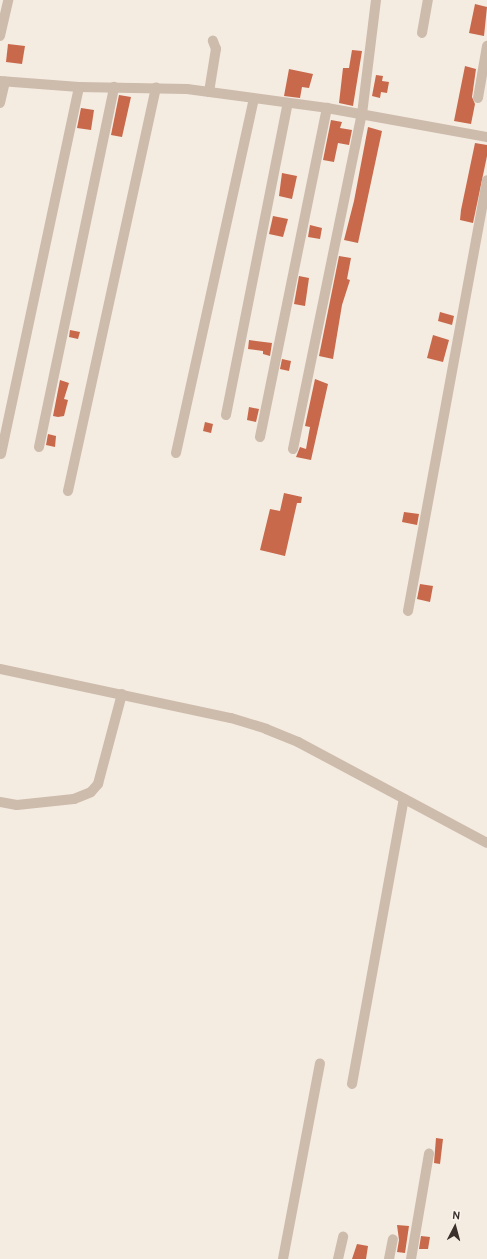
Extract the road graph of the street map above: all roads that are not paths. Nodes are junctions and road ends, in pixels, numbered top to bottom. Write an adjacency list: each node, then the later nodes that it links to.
1 (8, 0): 5 (street)
2 (376, 0): 18 (street)
3 (428, 0): 4 (street)
4 (422, 32)
5 (0, 36)
6 (213, 41): 12 (street)
7 (487, 46): 13 (street)
8 (2, 81): 10 (street); 15 (street)
9 (114, 86): 10 (street); 11 (street); 23 (street)
10 (79, 87): 26 (street)
11 (156, 87): 12 (street); 27 (street)
12 (209, 92): 14 (street)
13 (478, 98)
14 (254, 99): 16 (street); 25 (street)
15 (0, 103)
16 (288, 103): 17 (street); 21 (street)
17 (327, 108): 18 (street); 22 (street)
18 (362, 114): 19 (street); 24 (street)
19 (487, 137)
20 (487, 180): 28 (street)
21 (226, 414)
22 (260, 437)
23 (39, 447)
24 (294, 449)
25 (176, 453)
26 (1, 454)
27 (68, 491)
28 (408, 611)
29 (0, 669): 30 (street)
30 (122, 694): 31 (street); 32 (street)
31 (404, 799): 33 (street); 35 (street)
32 (0, 802)
33 (487, 843)
34 (320, 1063): 39 (street)
35 (352, 1084)
36 (429, 1154): 42 (street)
37 (343, 1237): 40 (street)
38 (393, 1239): 41 (street)
39 (283, 1259)
40 (338, 1259)
41 (389, 1259)
42 (411, 1259)

